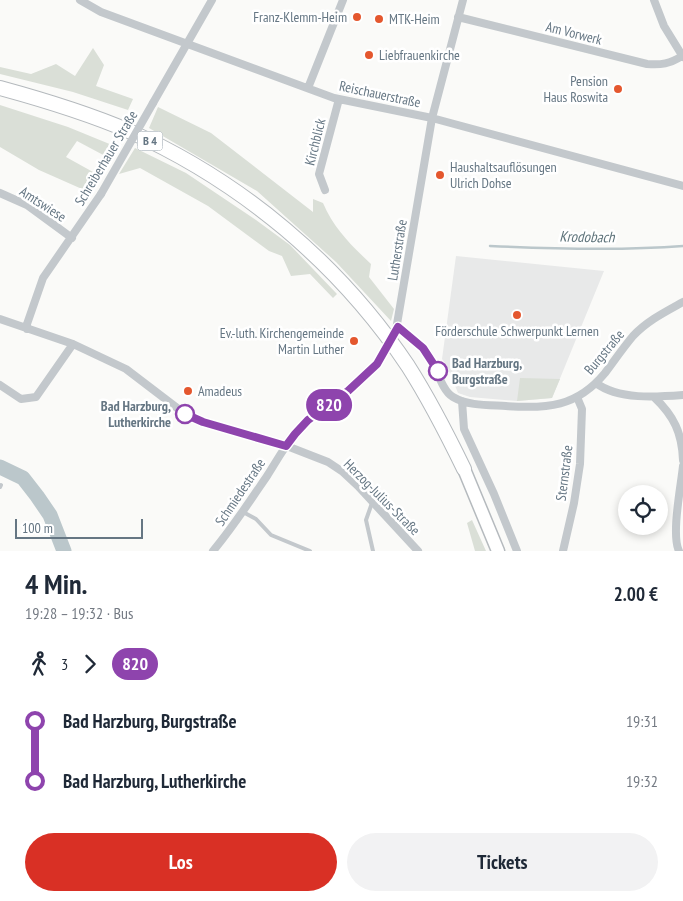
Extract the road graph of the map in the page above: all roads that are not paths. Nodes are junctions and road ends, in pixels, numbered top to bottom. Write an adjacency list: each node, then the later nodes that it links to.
1 (80, 0): 7 (street, Reischauerstraße)
2 (212, 0): 7 (street, Schreiberhauer Straße)
3 (343, 0): 10 (street)
4 (463, 0): 6 (street, Lutherstraße)
5 (654, 0): 8 (street)
6 (458, 16): 8 (street, Am Vorwerk); 12 (street, Lutherstraße)
7 (188, 44): 10 (street, Reischauerstraße); 16 (street, Schreiberhauer Straße, bridge)
8 (683, 56)
9 (0, 88): 31 (highway, B 4)
10 (308, 88): 11 (street, Reischauerstraße)
11 (339, 99): 12 (street, Reischauerstraße); 14 (street, Kirchblick)
12 (432, 118): 13 (street, Reischauerstraße); 19 (street, Lutherstraße)
13 (683, 186)
14 (325, 190)
15 (0, 193): 16 (street, Amtswiese)
16 (72, 238): 20 (street, Schreiberhauer Straße)
17 (683, 302): 22 (street, Burgstraße)
18 (0, 319): 20 (street, Herzog-Julius-Straße)
19 (397, 328): 27 (street); 28 (street, Lutherstraße, bridge)
20 (27, 330): 21 (street, Herzog-Julius-Straße)
21 (73, 344): 23 (street); 28 (street, Herzog-Julius-Straße)
22 (596, 383): 25 (street, Burgstraße); 26 (street)
23 (0, 385)
24 (683, 395): 26 (street)
25 (577, 397): 27 (street, Burgstraße); 40 (street, Sternstraße)
26 (654, 397): 29 (street)
27 (462, 401): 39 (street)
28 (286, 446): 32 (street, Herzog-Julius-Straße); 33 (street, Schmiedestraße)
29 (683, 460)
30 (683, 466): 41 (street)
31 (464, 469): 34 (main road, B 4)
32 (372, 502): 37 (lane); 38 (street, Herzog-Julius-Straße)
33 (243, 512): 35 (street, Schmiedestraße); 36 (lane)
34 (496, 549)
35 (213, 551)
36 (310, 551)
37 (373, 551)
38 (418, 551)
39 (517, 551)
40 (563, 551)
41 (679, 551)

